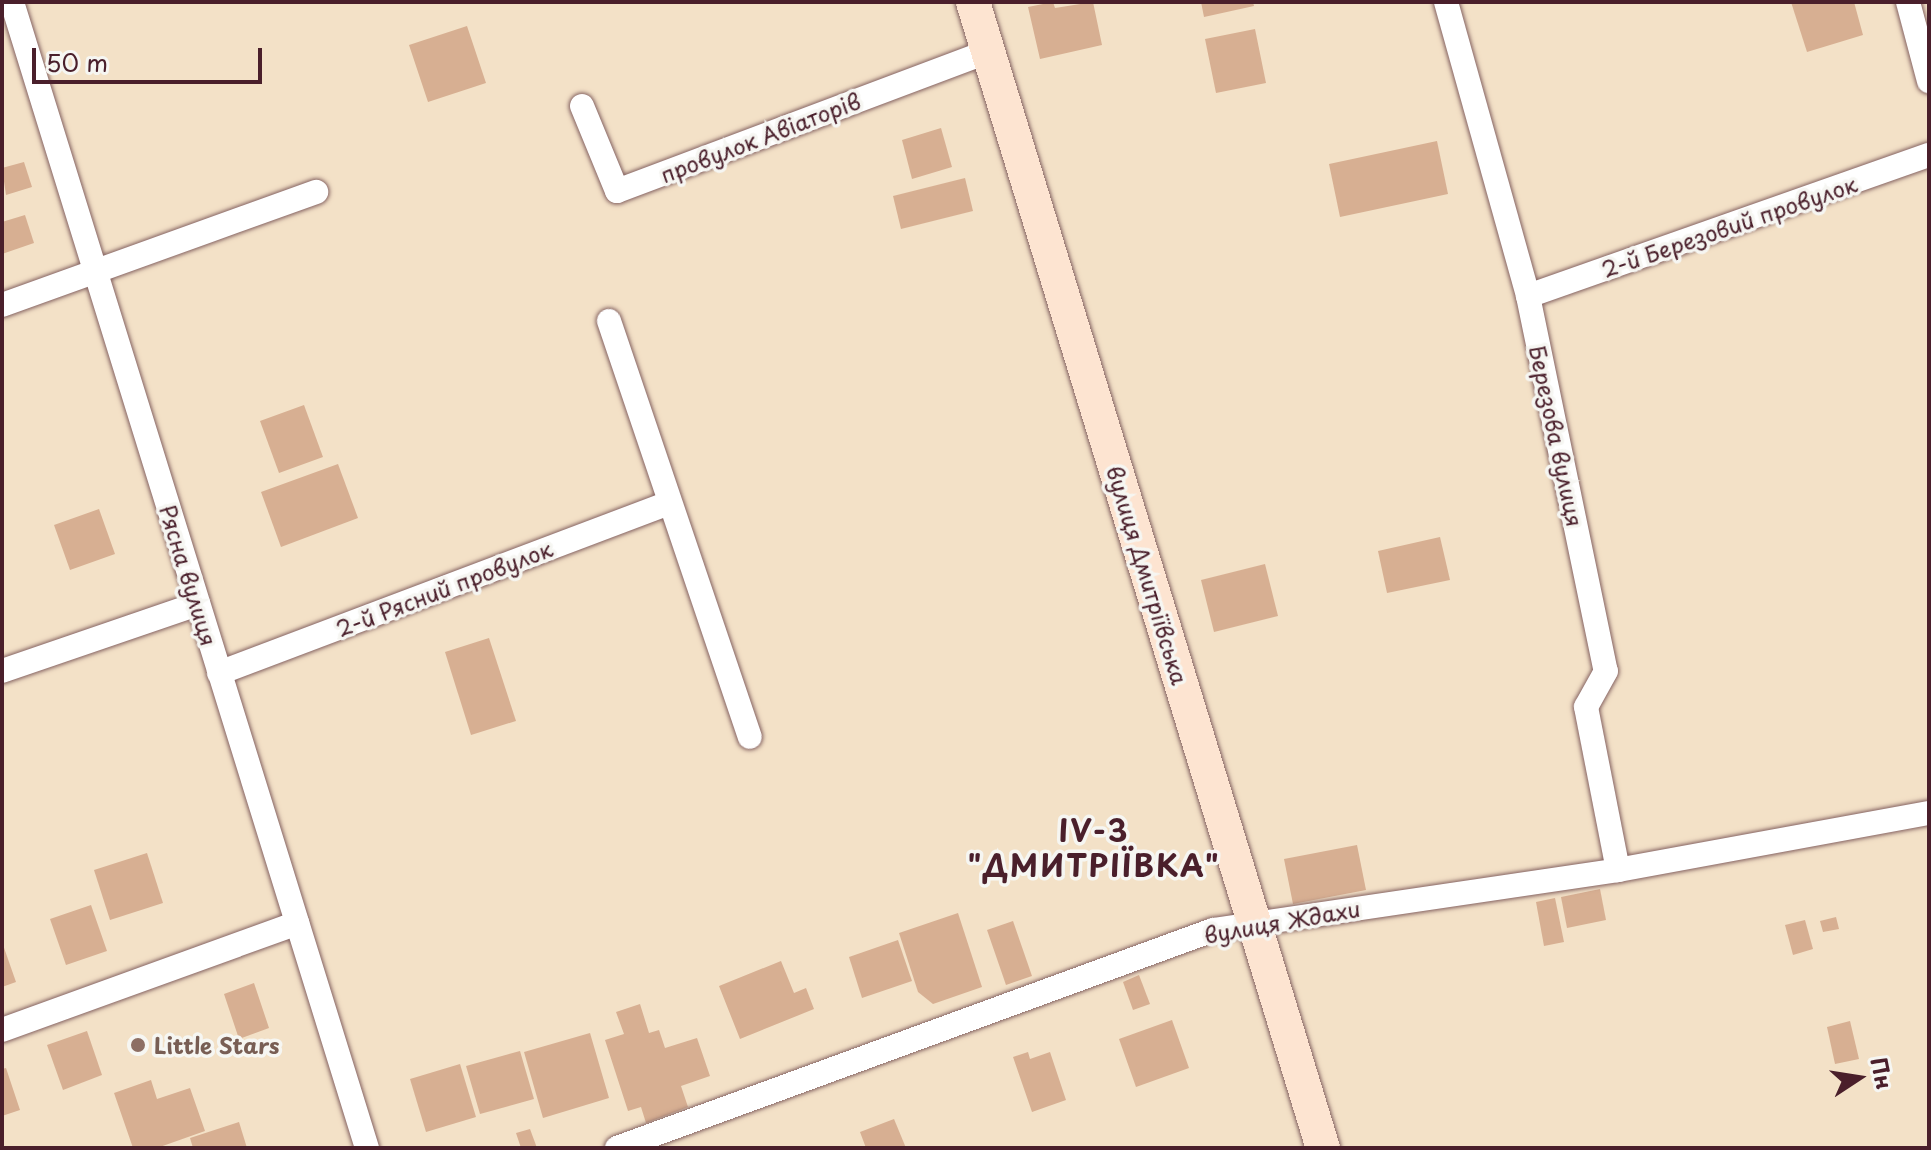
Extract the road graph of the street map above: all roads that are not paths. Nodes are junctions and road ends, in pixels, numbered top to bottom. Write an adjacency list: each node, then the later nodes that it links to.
1 (12, 2): 10 (street, Рясна вулиця)
2 (973, 2): 5 (main road, вулиця Дмитріївська)
3 (1446, 2): 11 (street, Березова вулиця)
4 (1908, 2): 6 (street)
5 (989, 51): 7 (street, провулок Авіаторів); 21 (main road, вулиця Дмитріївська)
6 (1929, 81)
7 (582, 106)
8 (1929, 155): 11 (street, 2-й Березовий провулок)
9 (316, 192): 10 (street)
10 (95, 272): 12 (street); 15 (street, Рясна вулиця)
11 (1528, 296): 20 (street, Березова вулиця)
12 (2, 305)
13 (609, 321): 14 (street)
14 (669, 503): 17 (street, 2-й Рясний провулок); 18 (street)
15 (198, 604): 16 (street); 17 (street, Рясна вулиця)
16 (2, 671)
17 (219, 673): 22 (street, Рясна вулиця)
18 (750, 737)
19 (1929, 813): 20 (street, вулиця Ждахи)
20 (1618, 870): 21 (street, вулиця Ждахи)
21 (1254, 922): 25 (street, вулиця Ждахи); 26 (main road, вулиця Дмитріївська)
22 (297, 923): 23 (street); 24 (street, Рясна вулиця)
23 (2, 1030)
24 (367, 1148)
25 (617, 1148)
26 (1323, 1148)

